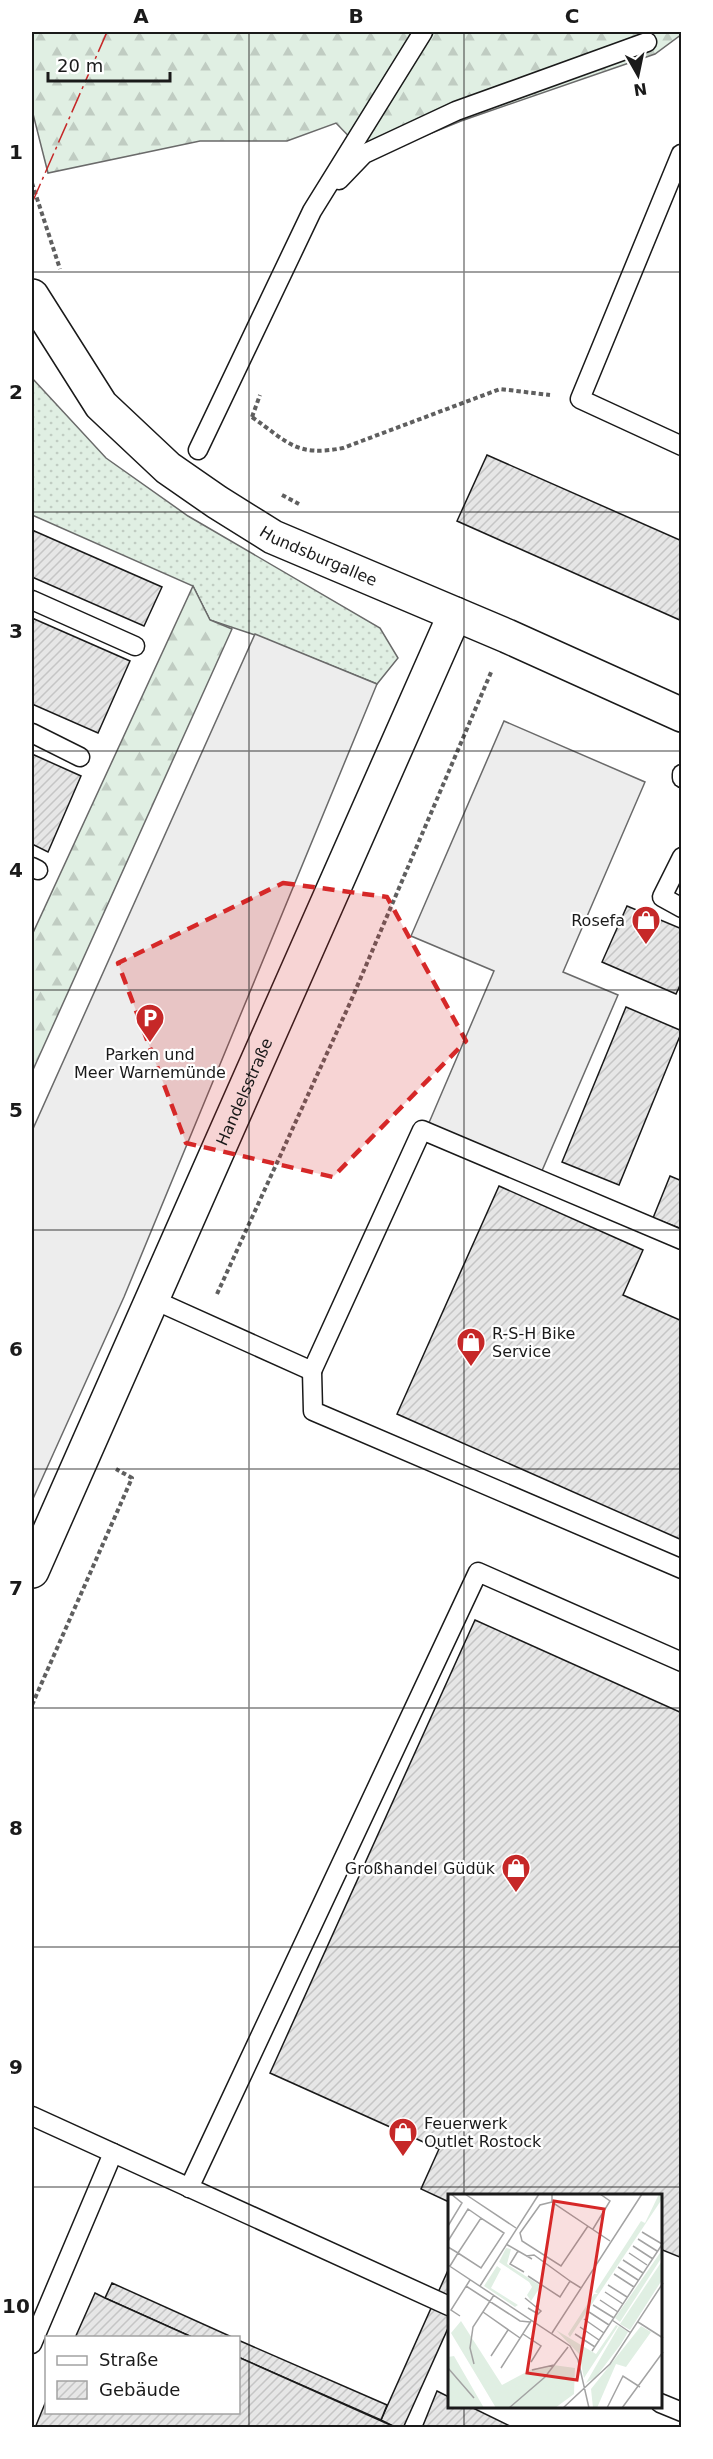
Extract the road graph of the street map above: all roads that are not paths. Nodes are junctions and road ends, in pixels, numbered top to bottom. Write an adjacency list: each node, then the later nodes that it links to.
1 (423, 32): 4 (lane)
2 (647, 42): 4 (lane)
3 (681, 153): 6 (lane)
4 (312, 211): 7 (lane)
5 (32, 296): 9 (street, Hundsburgallee)
6 (681, 446)
7 (198, 450)
8 (32, 600): 10 (lane)
9 (455, 614): 11 (street, Hundsburgallee); 17 (street, Handelsstraße)
10 (135, 646)
11 (681, 715)
12 (32, 733): 13 (lane)
13 (80, 757)
14 (681, 857): 15 (lane)
15 (681, 908)
16 (681, 1240): 18 (lane)
17 (152, 1299): 18 (lane); 20 (street, Handelsstraße)
18 (312, 1371): 19 (lane)
19 (681, 1569)
20 (32, 1571)
21 (681, 1662): 24 (lane)
22 (32, 2116): 23 (lane)
23 (113, 2153): 24 (lane); 26 (lane)
24 (189, 2187): 25 (lane)
25 (448, 2306)
26 (32, 2344)
27 (662, 2404): 28 (lane)
28 (681, 2412)

